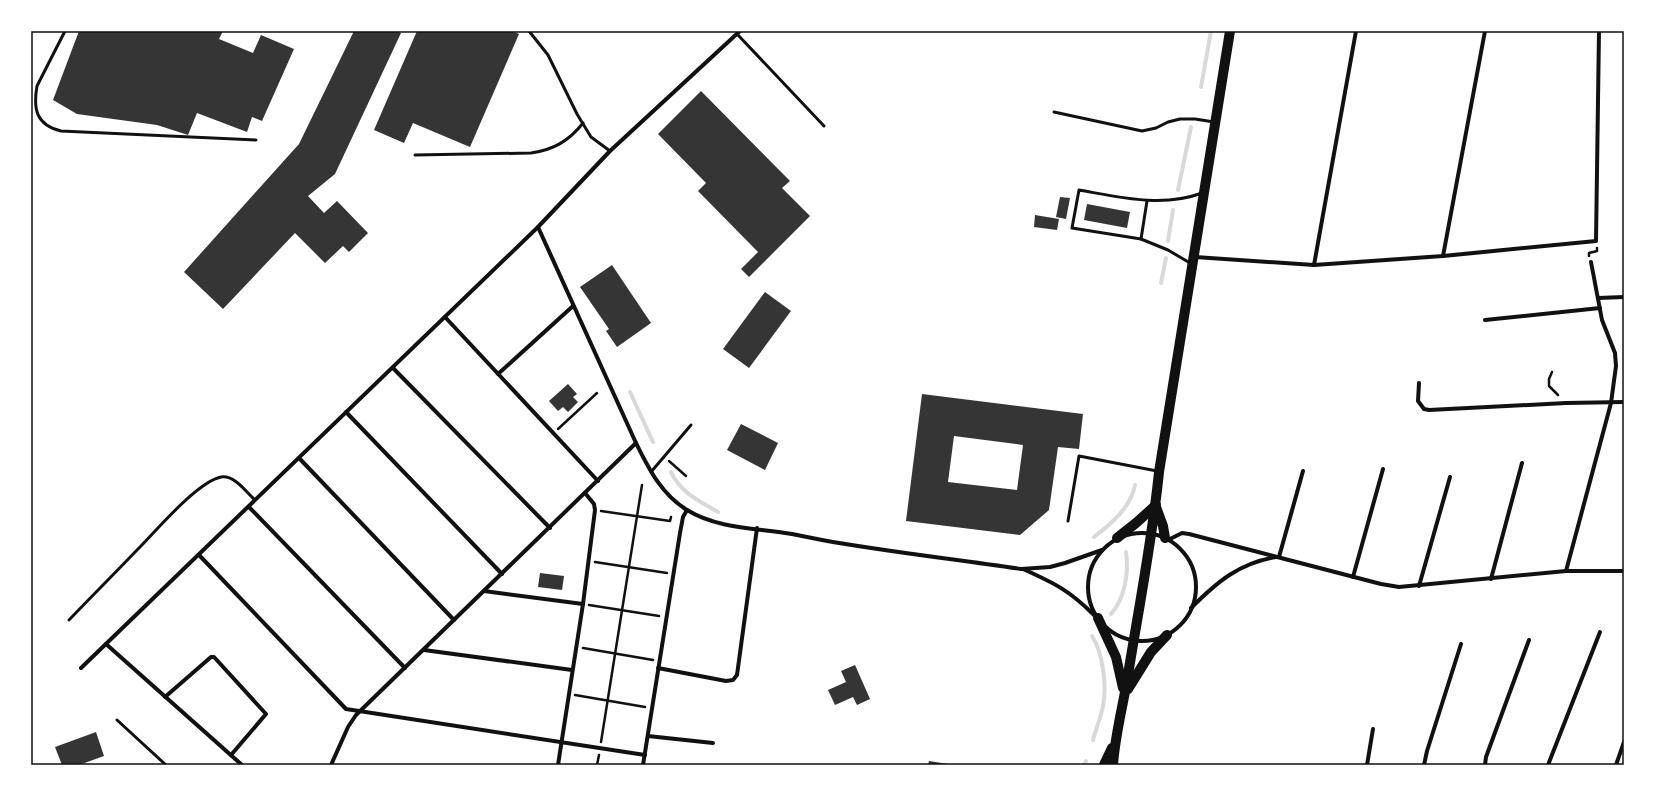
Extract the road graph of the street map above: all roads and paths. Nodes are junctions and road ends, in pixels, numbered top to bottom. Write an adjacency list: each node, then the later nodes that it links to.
1 (65, 31): 12 (lane)
2 (529, 31): 9 (lane)
3 (1230, 31): 10 (main road)
4 (1356, 31): 23 (street)
5 (1485, 31): 20 (street)
6 (1599, 31): 19 (street)
7 (739, 32): 11 (lane); 13 (street)
8 (1054, 112): 10 (lane)
9 (582, 123): 13 (lane); 14 (lane)
10 (1216, 123): 15 (main road)
11 (824, 126)
12 (256, 140)
13 (610, 151): 17 (street)
14 (415, 155)
15 (1205, 192): 16 (lane); 21 (main road)
16 (1147, 201): 18 (lane); 18 (lane)
17 (538, 227): 26 (street); 28 (street)
18 (1141, 239): 21 (lane)
19 (1596, 241): 20 (street); 22 (path)
20 (1443, 256): 23 (street)
21 (1194, 261): 23 (street); 48 (main road)
22 (1591, 262): 25 (street)
23 (1314, 265)
24 (1624, 297): 25 (street)
25 (1598, 298): 27 (street)
26 (573, 306): 32 (street); 41 (street)
27 (1600, 308): 29 (street); 37 (street)
28 (445, 317): 30 (street); 32 (street)
29 (1485, 320)
30 (393, 368): 38 (street); 62 (street)
31 (1552, 372): 34 (path)
32 (498, 374): 40 (street)
33 (1419, 383): 37 (street)
34 (1551, 388)
35 (597, 393): 40 (path)
36 (1624, 402): 37 (street)
37 (1611, 403): 73 (street)
38 (346, 412): 43 (street); 75 (street)
39 (691, 425): 42 (lane)
40 (554, 434): 51 (street)
41 (636, 443): 47 (street); 51 (street)
42 (664, 457): 47 (lane); 49 (path)
43 (299, 458): 54 (street); 87 (street)
44 (1522, 463): 78 (street)
45 (1383, 469): 77 (street)
46 (1303, 471): 69 (street)
47 (651, 472): 58 (street)
48 (1159, 472): 55 (main road); 61 (lane)
49 (686, 476)
50 (1450, 477): 79 (street)
51 (598, 481): 53 (street)
52 (642, 485): 59 (path)
53 (585, 494): 57 (street); 62 (street)
54 (255, 500): 56 (street); 86 (lane)
55 (1156, 505): 64 (main road); 65 (main road); 66 (main road)
56 (249, 506): 68 (street); 99 (street)
57 (595, 510): 59 (path); 70 (street)
58 (687, 510): 63 (street); 76 (street)
59 (637, 516): 60 (path); 71 (path)
60 (671, 517)
61 (1068, 521)
62 (550, 528): 75 (street)
63 (757, 528): 72 (street); 100 (street)
64 (1151, 534): 65 (street); 66 (street); 90 (main road)
65 (1117, 538): 67 (street)
66 (1167, 539): 69 (street); 82 (street)
67 (1102, 550): 72 (street); 85 (street)
68 (199, 555): 92 (street); 107 (street)
69 (1279, 557): 77 (street); 82 (street)
70 (588, 560): 71 (path); 81 (street)
71 (629, 567): 76 (path); 83 (path)
72 (1021, 569): 85 (street)
73 (1566, 571): 74 (street); 78 (street)
74 (1624, 571)
75 (502, 574): 80 (street)
76 (673, 574): 84 (street)
77 (1353, 577): 79 (street)
78 (1491, 579): 79 (street)
79 (1419, 586)
80 (484, 592): 81 (street); 87 (street)
81 (583, 604): 83 (path); 94 (street)
82 (1191, 608): 89 (street)
83 (622, 610): 84 (path); 96 (path)
84 (666, 617): 97 (street)
85 (1098, 618): 90 (street); 103 (main road)
86 (69, 620)
87 (454, 620): 95 (street)
88 (1600, 632): 129 (street)
89 (1166, 635): 90 (street); 103 (main road)
90 (1133, 640): 103 (main road)
91 (1529, 640): 128 (street)
92 (106, 644): 98 (street); 104 (street)
93 (1461, 644): 127 (street)
94 (576, 646): 96 (path); 101 (street)
95 (424, 650): 99 (street); 101 (street)
96 (615, 653): 97 (path); 105 (path)
97 (659, 661): 100 (street)
98 (82, 668)
99 (405, 668): 107 (street)
100 (658, 668): 106 (street)
101 (572, 670): 102 (street)
102 (569, 694): 105 (path); 111 (street)
103 (1124, 696): 112 (main road)
104 (166, 697): 116 (street); 116 (street)
105 (608, 700): 106 (path); 115 (path)
106 (652, 708): 110 (street)
107 (361, 711): 111 (street); 120 (street)
108 (117, 720): 118 (lane)
109 (1373, 730): 126 (street)
110 (648, 736): 114 (street); 117 (street)
111 (561, 742): 115 (street); 121 (street)
112 (1114, 742): 124 (main road); 125 (main road)
113 (1624, 742): 130 (street)
114 (713, 743)
115 (600, 748): 117 (street); 122 (path)
116 (230, 755): 119 (street)
117 (644, 755): 123 (street)
118 (166, 765)
119 (242, 765)
120 (331, 765)
121 (558, 765)
122 (597, 765)
123 (643, 765)
124 (1104, 765)
125 (1113, 765)
126 (1367, 765)
127 (1424, 765)
128 (1484, 765)
129 (1548, 765)
130 (1616, 765)

